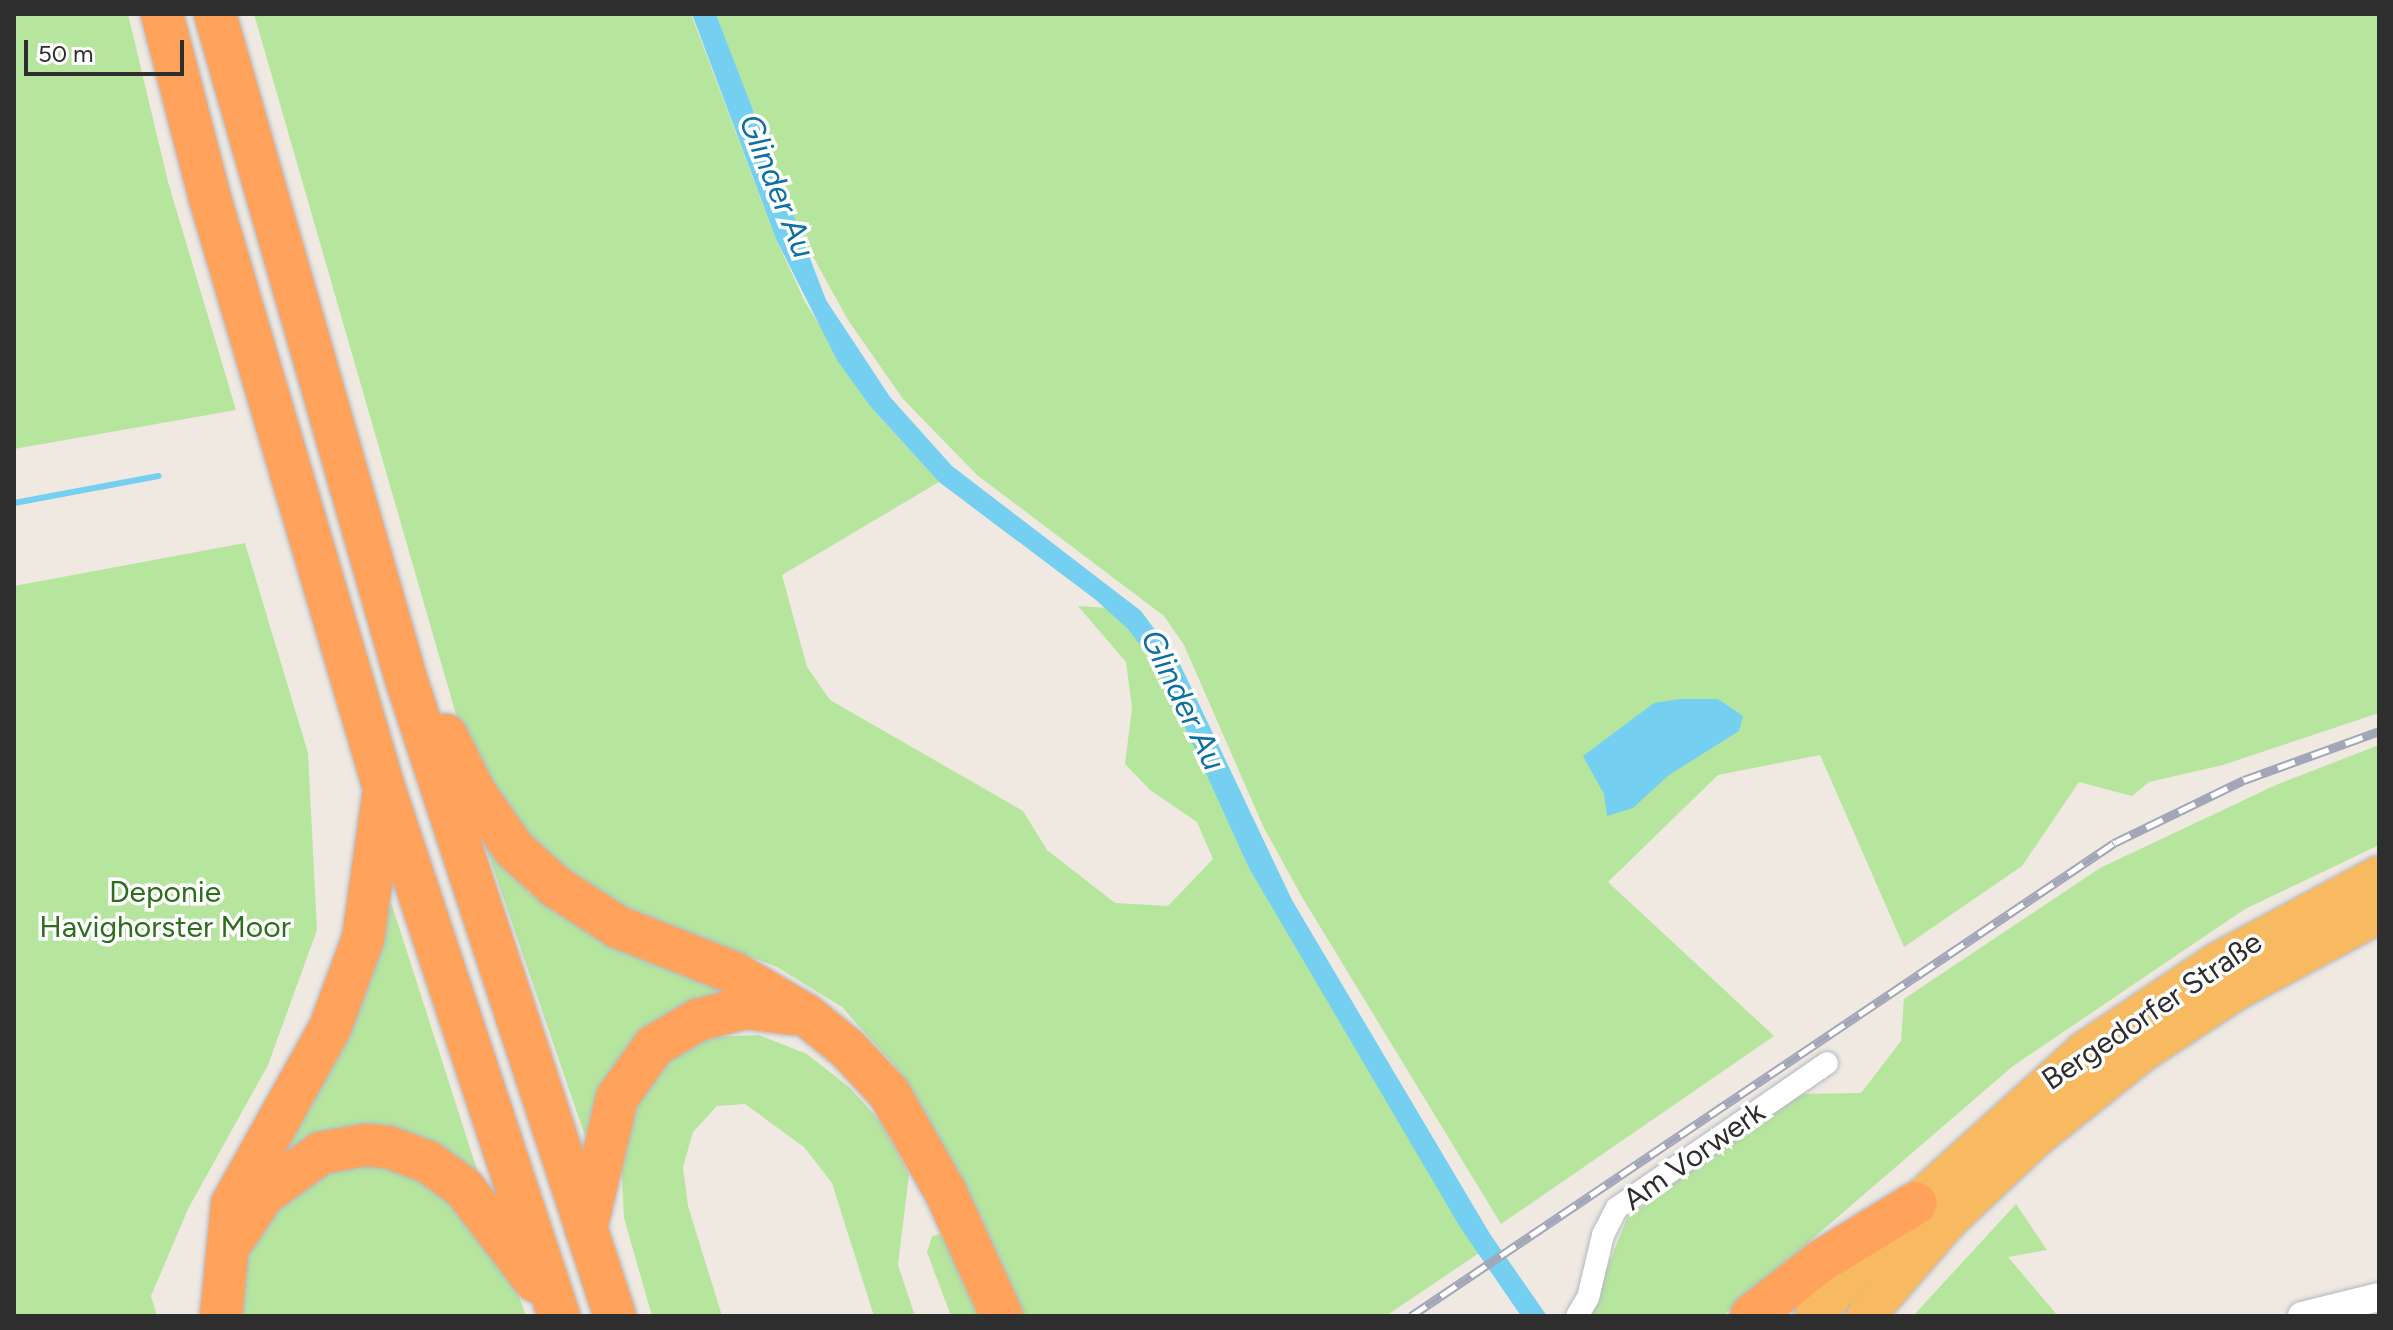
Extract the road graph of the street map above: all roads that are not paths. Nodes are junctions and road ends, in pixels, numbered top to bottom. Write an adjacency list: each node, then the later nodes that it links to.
1 (162, 14): 4 (highway)
2 (215, 14): 3 (highway)
3 (406, 679): 7 (highway); 10 (highway)
4 (384, 788): 11 (highway); 13 (highway)
5 (2379, 875): 9 (highway, Bergedorfer Straße)
6 (2379, 914): 20 (highway, Bergedorfer Straße)
7 (806, 1015): 10 (highway); 16 (highway)
8 (1827, 1063): 17 (street, Am Vorwerk)
9 (1916, 1203): 18 (highway); 19 (highway, Bergedorfer Straße)
10 (585, 1234): 15 (highway)
11 (224, 1259): 13 (highway); 14 (highway)
12 (2379, 1297): 21 (street)
13 (558, 1314)
14 (221, 1316)
15 (615, 1316)
16 (1002, 1316)
17 (1577, 1316)
18 (1751, 1316)
19 (1814, 1316)
20 (1866, 1316)
21 (2302, 1316)

